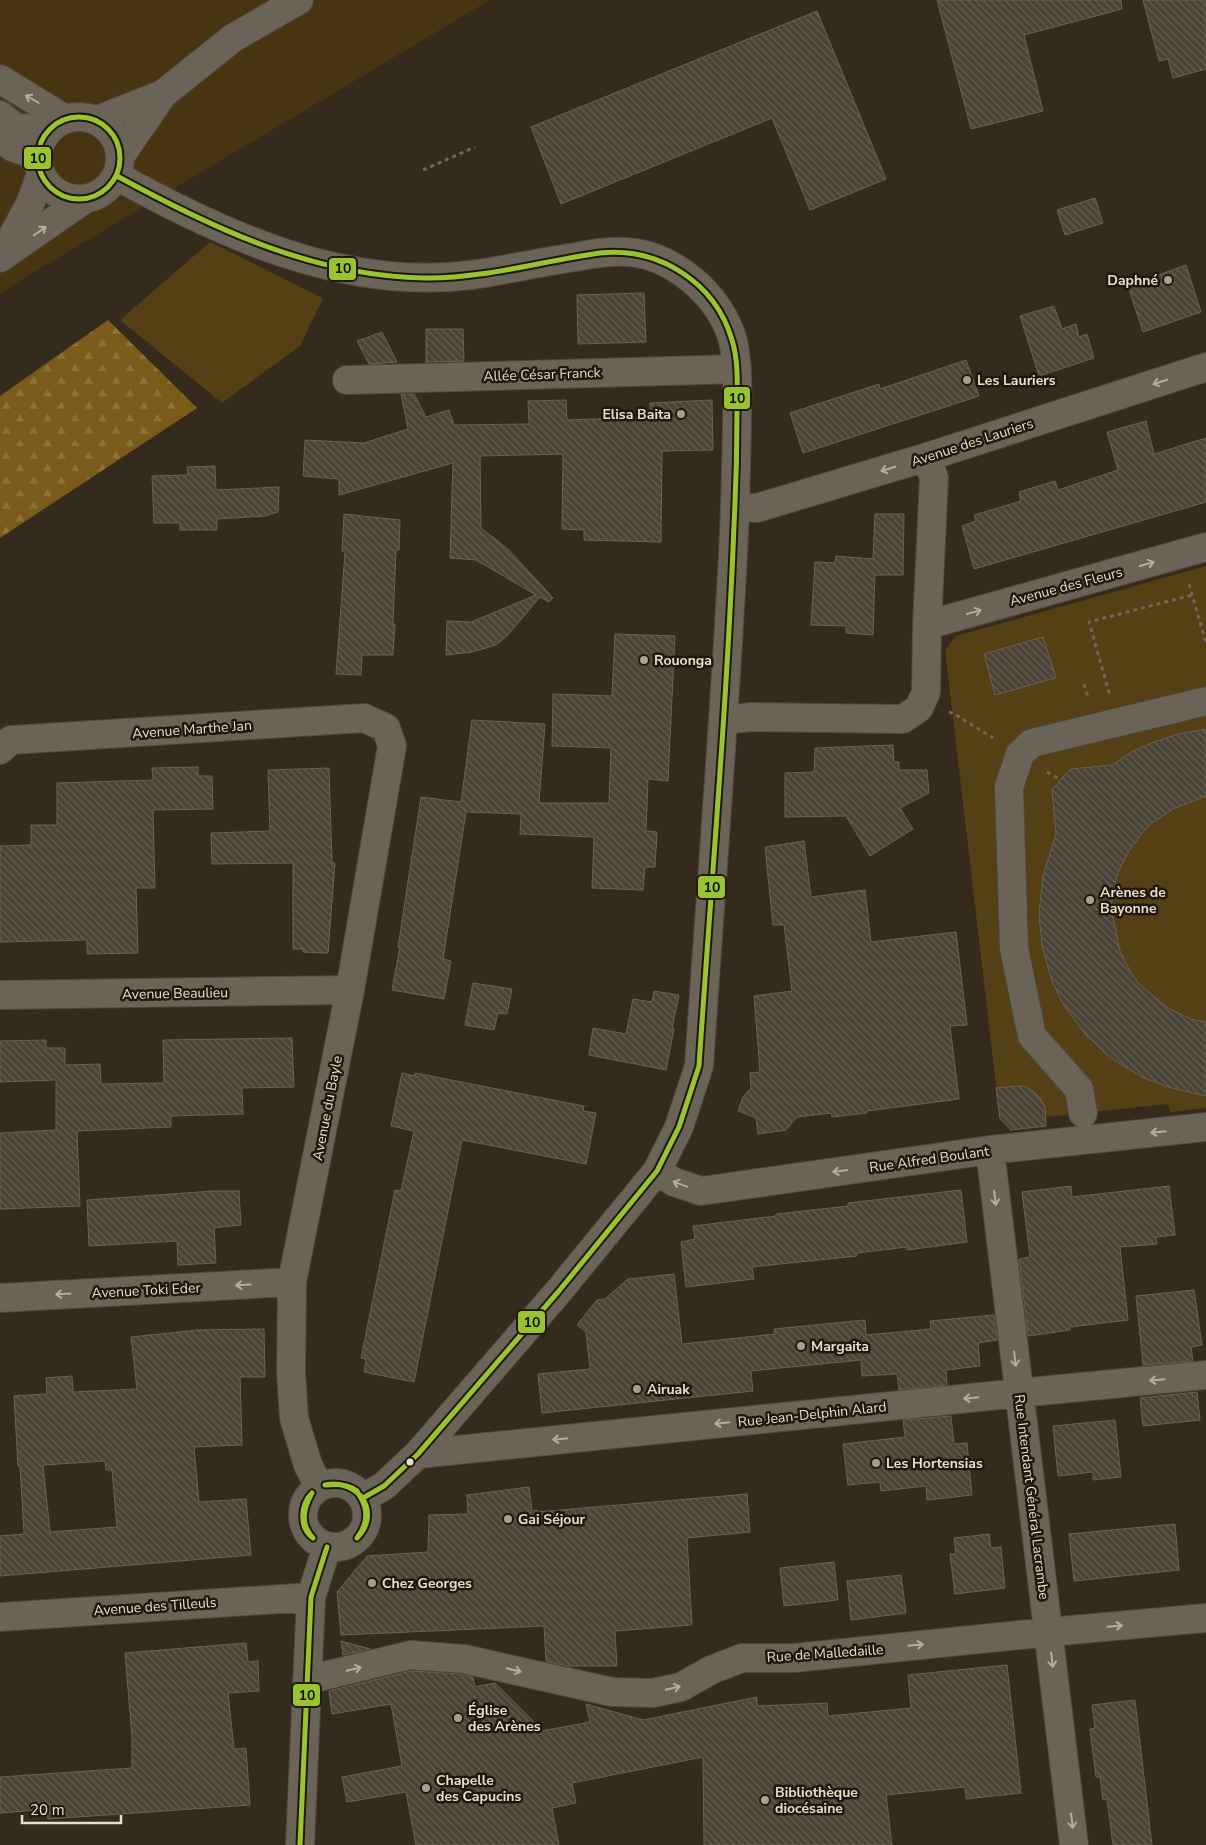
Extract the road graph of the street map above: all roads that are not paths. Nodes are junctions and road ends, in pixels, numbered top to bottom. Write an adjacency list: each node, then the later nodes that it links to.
1 (299, 0): 3 (street)
2 (0, 79): 6 (street, one-way to 2)
3 (163, 94): 5 (street); 9 (street)
4 (0, 115): 6 (street)
5 (96, 120): 6 (street); 9 (street)
6 (57, 124): 8 (street)
7 (0, 137): 8 (street)
8 (40, 165): 10 (street); 11 (street)
9 (119, 165): 10 (street); 13 (street)
10 (86, 199): 11 (street, one-way to 10)
11 (0, 258)
12 (1206, 367): 15 (street, Avenue des Lauriers, one-way to 15)
13 (737, 369): 14 (street, Allée César Franck); 16 (street)
14 (346, 380)
15 (927, 457): 16 (street, Avenue des Lauriers, one-way to 16); 18 (street)
16 (736, 506): 20 (street)
17 (1206, 547): 18 (street, Avenue des Fleurs, one-way to 17)
18 (927, 625): 20 (street)
19 (1206, 701): 25 (street)
20 (723, 720): 28 (street)
21 (386, 728): 22 (street, Avenue Marthe Jan); 23 (street, Avenue du Bayle)
22 (0, 750)
23 (350, 990): 24 (street, Avenue Beaulieu); 29 (street, Avenue du Bayle)
24 (0, 996)
25 (1083, 1113)
26 (1206, 1127): 27 (street, Rue Alfred Boulant, one-way to 27)
27 (990, 1150): 28 (street, Rue Alfred Boulant, one-way to 28); 32 (street, Rue Intendant Général Lacrambe, one-way to 32)
28 (657, 1171): 33 (street)
29 (292, 1282): 30 (street, Avenue Toki Eder, one-way to 30); 34 (street, Avenue du Bayle)
30 (0, 1298)
31 (1206, 1375): 32 (street, Rue Jean-Delphin Alard, one-way to 32)
32 (1019, 1392): 33 (street, Rue Jean-Delphin Alard, one-way to 33); 40 (street, Rue Intendant Général Lacrambe)
33 (418, 1454): 35 (street)
34 (319, 1487): 35 (street); 36 (street)
35 (363, 1498): 36 (street)
36 (327, 1546): 37 (street)
37 (311, 1597): 38 (street, Avenue des Tilleuls); 41 (street)
38 (0, 1616)
39 (1206, 1618): 40 (street, Rue de Malledaille, one-way to 39)
40 (1049, 1632): 41 (street, Rue de Malledaille, one-way to 40); 43 (street, Rue Intendant Général Lacrambe, one-way to 43)
41 (307, 1680): 42 (street)
42 (300, 1845)
43 (1074, 1845)

